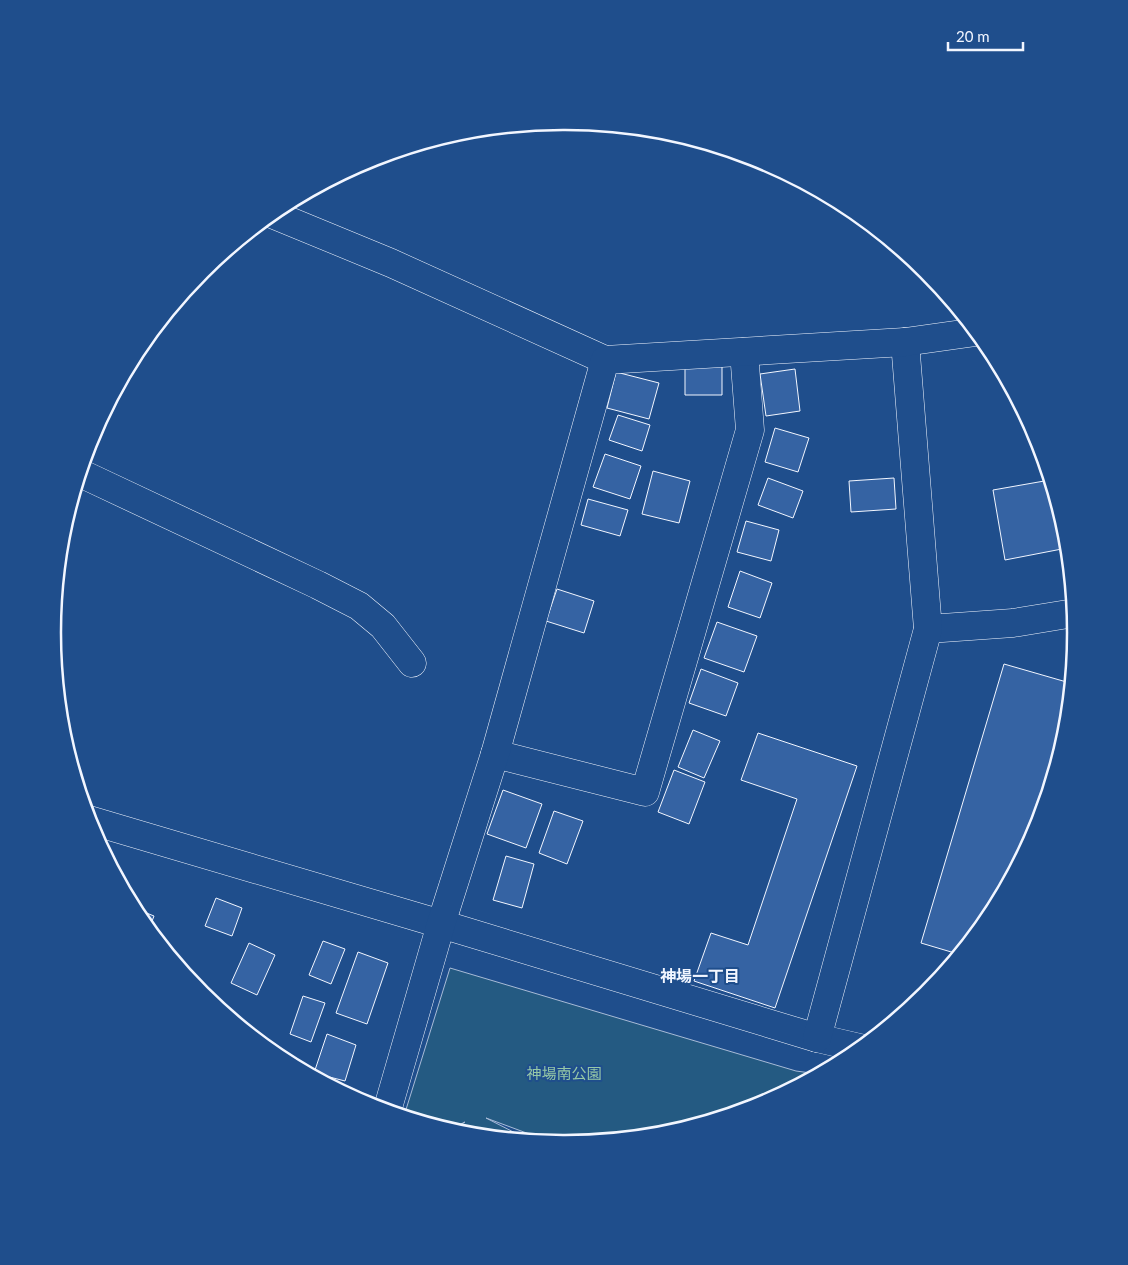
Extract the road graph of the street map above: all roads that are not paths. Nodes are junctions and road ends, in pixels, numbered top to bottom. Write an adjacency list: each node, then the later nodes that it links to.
1 (280, 217): 5 (street)
2 (968, 333): 3 (street)
3 (905, 342): 4 (street); 8 (street)
4 (744, 352): 5 (street); 10 (street)
5 (605, 360): 10 (street)
6 (86, 477): 9 (street)
7 (1066, 614): 8 (street)
8 (928, 629): 13 (street)
9 (412, 663)
10 (495, 754): 12 (street)
11 (99, 823): 12 (street)
12 (442, 924): 13 (street); 15 (street)
13 (817, 1038): 14 (street)
14 (850, 1046)
15 (388, 1103)

